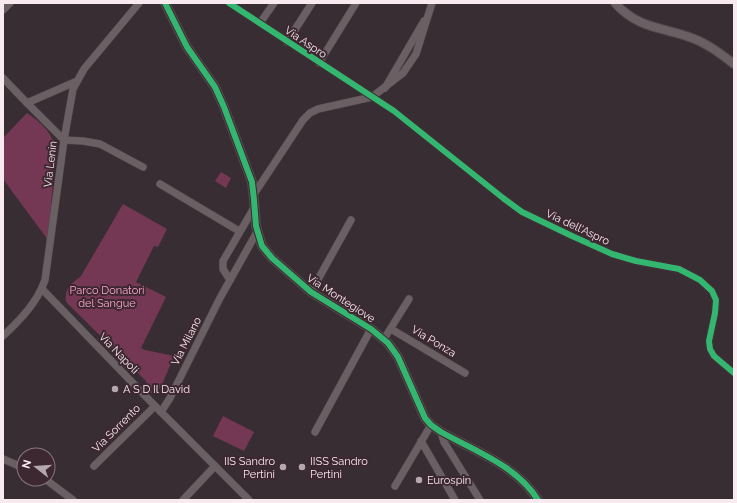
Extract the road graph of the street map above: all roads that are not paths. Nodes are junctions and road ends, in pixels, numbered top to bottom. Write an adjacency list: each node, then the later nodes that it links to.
1 (10, 3): 10 (street)
2 (139, 3): 16 (street, Via Lenin)
3 (165, 3): 22 (street, Via Montegiove)
4 (229, 3): 11 (street, Via Aspro)
5 (274, 3): 11 (street)
6 (312, 3): 12 (street)
7 (356, 3): 13 (street)
8 (432, 3): 17 (street)
9 (615, 3): 14 (street)
10 (3, 10)
11 (260, 23): 12 (street, Via Aspro)
12 (288, 42): 13 (street, Via Aspro)
13 (319, 63): 17 (street, Via Aspro)
14 (734, 64)
15 (3, 78): 18 (street)
16 (75, 82): 18 (street); 19 (street, Via Lenin)
17 (372, 97): 22 (street); 36 (street, Via dell'Aspro)
18 (27, 103): 19 (street)
19 (64, 140): 20 (street); 28 (street, Via Lenin)
20 (143, 167)
21 (160, 184): 25 (street)
22 (254, 194): 23 (street, Via Montegiove)
23 (255, 206): 25 (street); 26 (street, Via Montegiove)
24 (350, 220): 29 (street)
25 (239, 231): 27 (street)
26 (257, 232): 27 (street, Via Milano); 29 (street, Via Montegiove)
27 (230, 280): 38 (street, Via Milano)
28 (42, 289): 33 (street, Via Lenin); 37 (street, Via Napoli)
29 (311, 292): 31 (street, Via Montegiove)
30 (409, 299): 32 (street)
31 (371, 329): 34 (street, Via Montegiove); 40 (street)
32 (391, 329): 34 (street); 35 (street, Via Ponza)
33 (3, 336)
34 (384, 340): 39 (street, Via Montegiove)
35 (465, 373)
36 (734, 373)
37 (154, 406): 38 (street, Via Napoli); 45 (street, Via Sorrento)
38 (161, 412): 46 (street, Via Napoli)
39 (430, 425): 41 (street, Via Montegiove); 42 (street)
40 (314, 432)
41 (441, 432): 53 (street); 54 (street, Via Montegiove)
42 (421, 441): 47 (street); 52 (street)
43 (3, 459): 44 (street)
44 (16, 465)
45 (94, 466)
46 (215, 466): 50 (street); 51 (street, Via Napoli)
47 (394, 486)
48 (56, 487): 49 (street)
49 (73, 500)
50 (182, 500)
51 (248, 500)
52 (455, 500)
53 (480, 500)
54 (538, 500)

